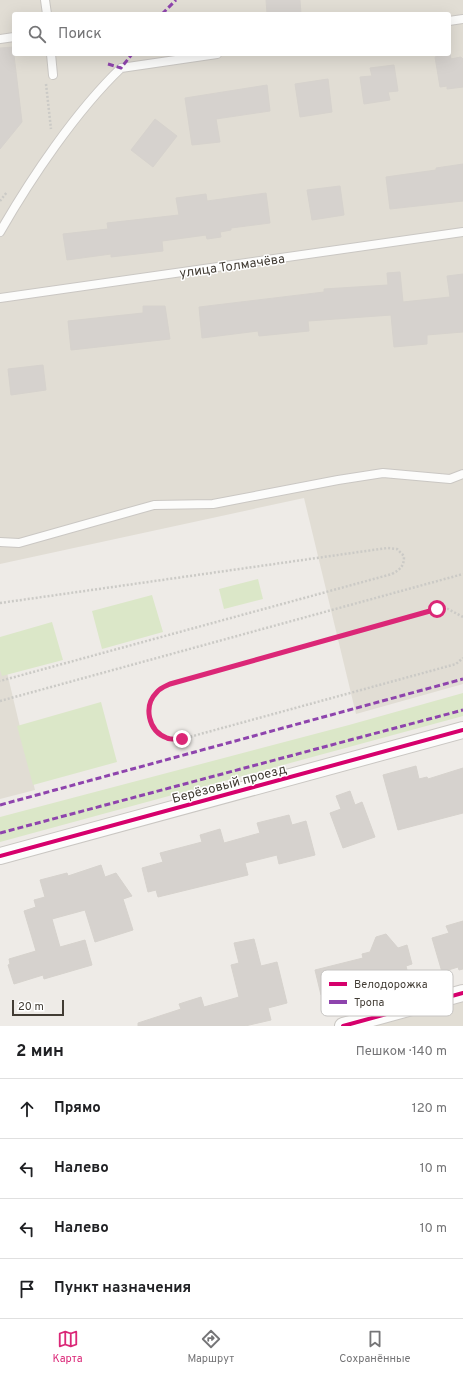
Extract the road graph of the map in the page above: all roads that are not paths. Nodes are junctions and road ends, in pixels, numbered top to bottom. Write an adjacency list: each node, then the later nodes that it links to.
1 (45, 0): 2 (lane)
2 (47, 12)
3 (463, 19): 4 (lane)
4 (451, 21)
5 (12, 37): 6 (lane)
6 (0, 39)
7 (51, 56): 9 (lane)
8 (203, 56): 10 (lane)
9 (49, 76)
10 (0, 232)
11 (463, 232): 12 (lane, улица Толмачёва)
12 (0, 298)
13 (463, 474): 14 (lane)
14 (0, 542)
15 (463, 730): 16 (street, Берёзовый проезд)
16 (0, 856)
17 (463, 993): 18 (street)
18 (453, 996)
19 (379, 1016): 20 (street)
20 (343, 1026)

